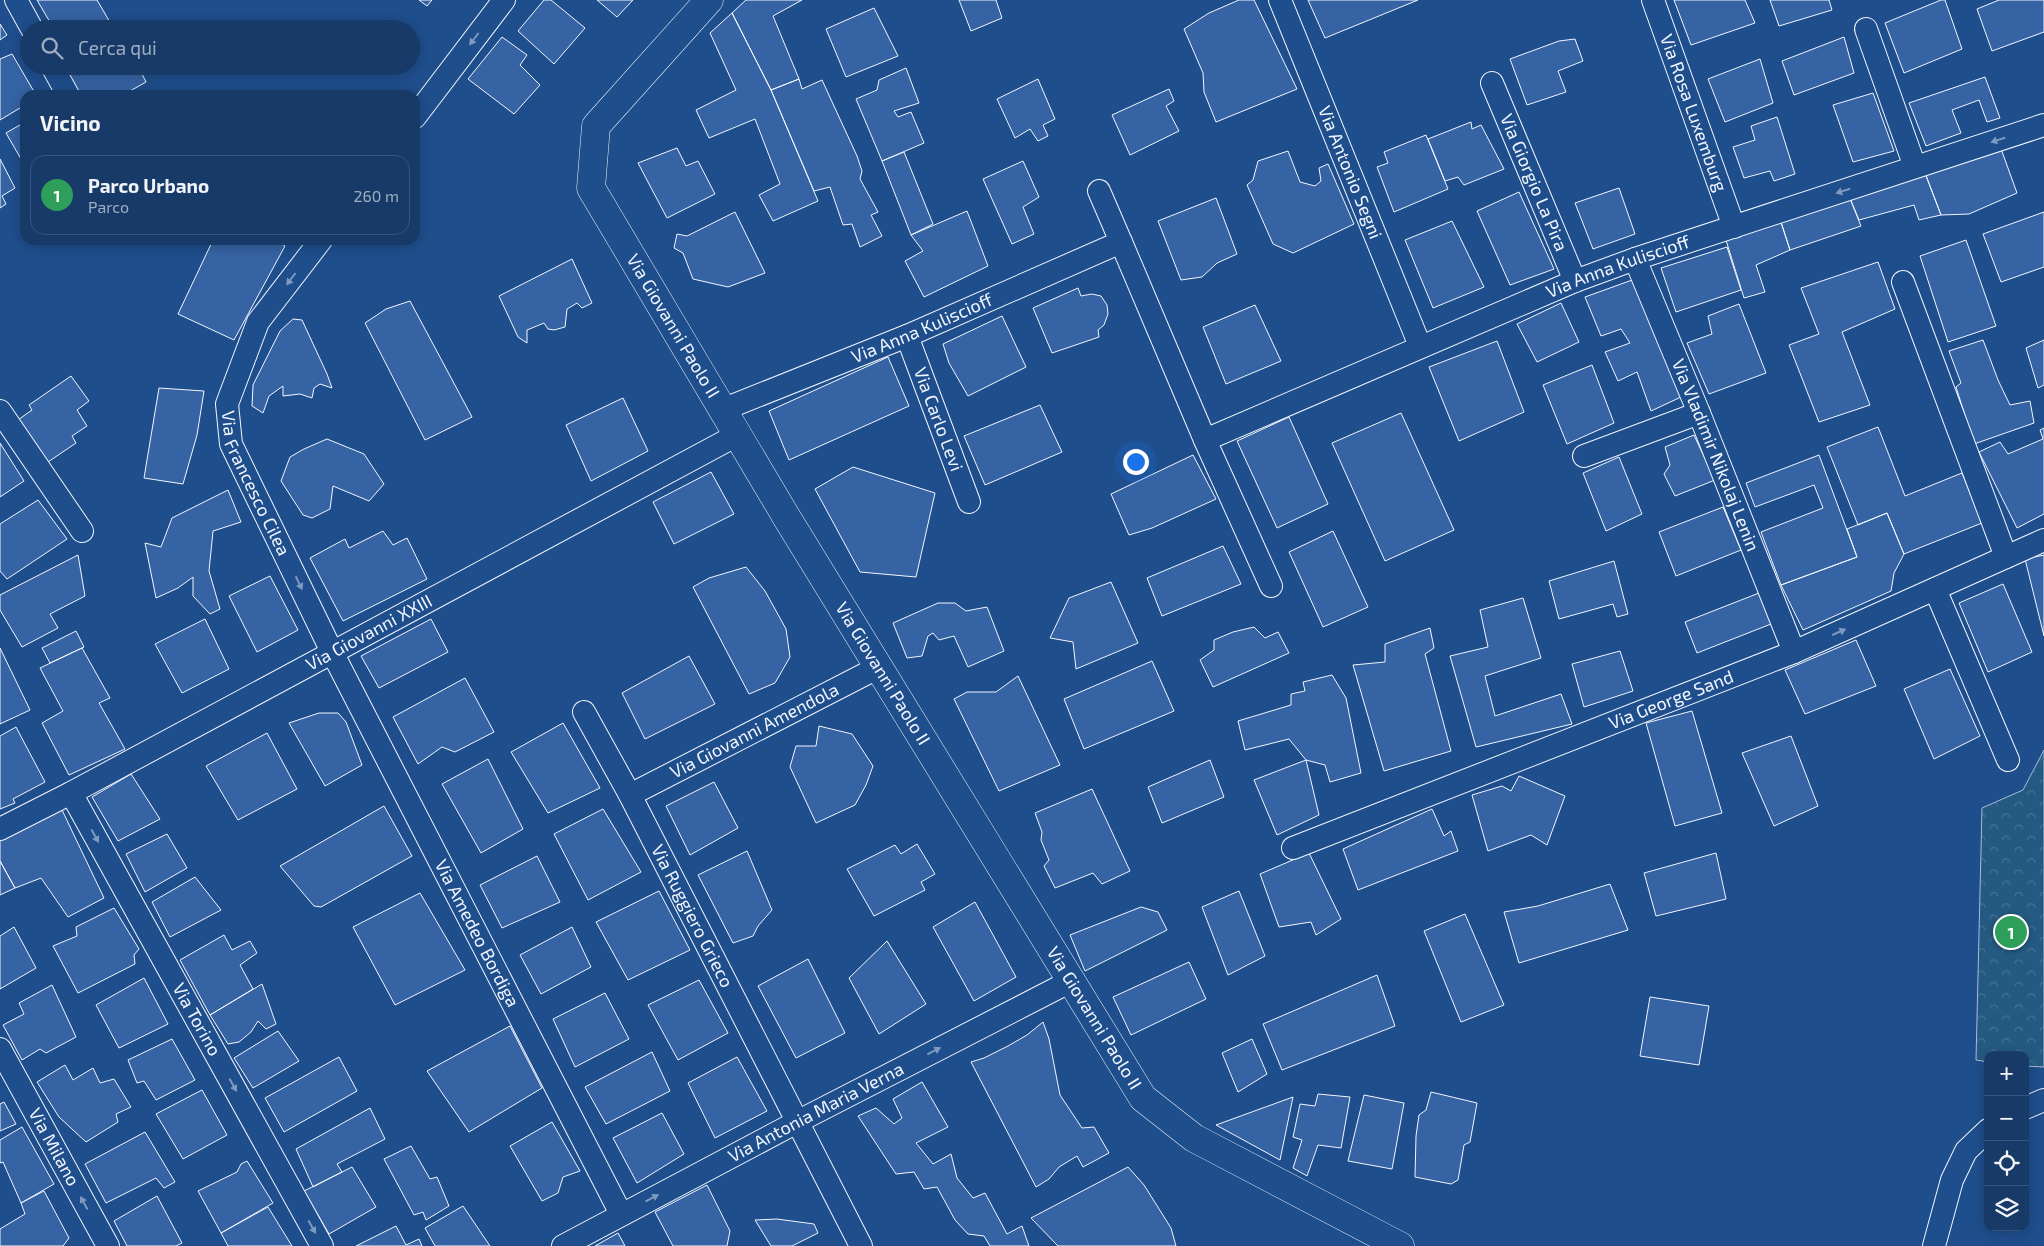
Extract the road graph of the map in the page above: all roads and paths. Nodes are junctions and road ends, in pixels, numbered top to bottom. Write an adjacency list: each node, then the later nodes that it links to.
1 (16, 0): 6 (street)
2 (504, 0): 11 (street, one-way to 11)
3 (708, 0): 23 (street, Via Giovanni Paolo II)
4 (1280, 0): 22 (street, Via Antonio Segni)
5 (1653, 0): 15 (street, Via Rosa Luxemburg)
6 (27, 20)
7 (1866, 29): 13 (street)
8 (57, 75): 10 (street)
9 (1492, 83): 19 (street, Via Giorgio La Pira)
10 (65, 90)
11 (420, 110)
12 (2044, 125): 13 (street, Via Anna Kuliscioff, one-way to 13)
13 (1915, 168): 15 (street, Via Anna Kuliscioff, one-way to 15)
14 (1099, 191): 16 (street)
15 (1734, 227): 18 (street, Via Anna Kuliscioff)
16 (1121, 242): 21 (street, Via Anna Kuliscioff); 27 (street)
17 (317, 245): 35 (street, Via Francesco Cilea, one-way to 35)
18 (1635, 259): 19 (street, Via Anna Kuliscioff); 25 (street, Via Vladimir Nikolaj Lenin)
19 (1576, 282): 22 (street, Via Anna Kuliscioff)
20 (1903, 282): 32 (street)
21 (907, 336): 23 (street, Via Anna Kuliscioff); 29 (street, Via Carlo Levi)
22 (1420, 346): 27 (street, Via Anna Kuliscioff)
23 (722, 410): 26 (street, Via Giovanni Paolo II)
24 (0, 411): 30 (street)
25 (1699, 413): 28 (street); 36 (street, Via Vladimir Nikolaj Lenin)
26 (738, 435): 35 (street, Via Giovanni XXIII); 37 (street, Via Giovanni Paolo II)
27 (1205, 440): 33 (street)
28 (1584, 456)
29 (968, 502)
30 (82, 532)
31 (2044, 540): 32 (street, Via George Sand)
32 (2006, 557): 34 (street, Via George Sand)
33 (1271, 586)
34 (1936, 589): 36 (street, Via George Sand, one-way to 34); 39 (street)
35 (332, 652): 40 (street, Via Giovanni XXIII); 50 (street, Via Amedeo Bordiga)
36 (1794, 652): 43 (street, Via George Sand)
37 (878, 667): 41 (street, Via Giovanni Amendola); 44 (street, Via Giovanni Paolo II)
38 (584, 712): 41 (street, Via Ruggiero Grieco)
39 (2008, 760)
40 (72, 793): 42 (street, Via Giovanni XXIII); 52 (street, Via Torino, one-way to 52)
41 (630, 795): 48 (street, Via Ruggiero Grieco)
42 (0, 829)
43 (1293, 848)
44 (1071, 980): 48 (street, Via Antonia Maria Verna, one-way to 44); 55 (street, Via Giovanni Paolo II)
45 (0, 1049): 51 (street, Via Milano, one-way to 45)
46 (2044, 1100): 47 (street)
47 (2029, 1106)
48 (797, 1122): 50 (street, Via Antonia Maria Verna, one-way to 48); 54 (street, Via Ruggiero Grieco)
49 (1984, 1134): 56 (street)
50 (621, 1214): 53 (street, Via Antonia Maria Verna)
51 (108, 1246)
52 (322, 1246)
53 (563, 1246)
54 (861, 1246)
55 (1400, 1246)
56 (1934, 1246)

